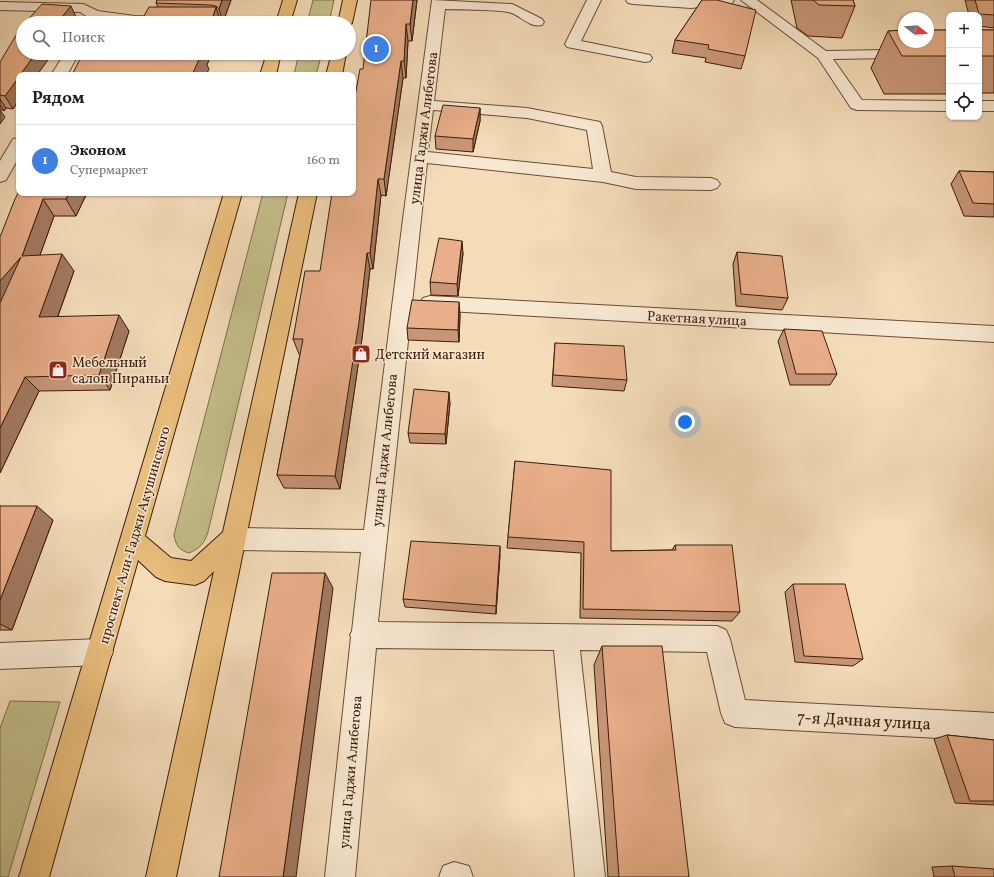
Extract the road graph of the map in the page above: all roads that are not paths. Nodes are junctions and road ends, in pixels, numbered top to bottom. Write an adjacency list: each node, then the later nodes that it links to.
1 (290, 0): 10 (main road)
2 (350, 0): 11 (main road)
3 (594, 0): 15 (street)
4 (632, 0): 5 (street)
5 (727, 0)
6 (748, 0): 14 (street)
7 (439, 2): 12 (street); 22 (street, улица Гаджи Алибегова)
8 (0, 6): 9 (street)
9 (90, 16)
10 (285, 16)
11 (347, 16)
12 (537, 22)
13 (946, 53): 14 (street)
14 (823, 55): 23 (street)
15 (645, 58)
16 (68, 60): 19 (street)
17 (272, 60): 20 (main road)
18 (337, 60): 21 (main road)
19 (61, 72)
20 (269, 72)
21 (335, 72)
22 (426, 105): 27 (street, улица Гаджи Алибегова); 29 (street)
23 (946, 106)
24 (982, 106): 25 (street)
25 (994, 106)
26 (16, 149): 28 (street)
27 (420, 157): 29 (street); 33 (street, улица Гаджи Алибегова)
28 (0, 176)
29 (603, 176): 30 (street)
30 (711, 184)
31 (232, 196): 35 (main road, проспект Али-Гаджи Акушинского)
32 (307, 196): 36 (main road)
33 (401, 302): 34 (street, Ракетная улица); 37 (street, улица Гаджи Алибегова)
34 (994, 334)
35 (132, 539): 36 (main road); 40 (main road, проспект Али-Гаджи Акушинского)
36 (233, 539): 37 (street); 44 (main road)
37 (374, 541): 38 (street, улица Гаджи Алибегова)
38 (363, 636): 39 (street); 45 (street, улица Гаджи Алибегова)
39 (566, 638): 42 (street, 7-я Дачная улица); 48 (street)
40 (100, 652): 41 (street); 43 (main road, проспект Али-Гаджи Акушинского)
41 (0, 656)
42 (994, 727)
43 (34, 877)
44 (161, 877)
45 (340, 877)
46 (454, 877): 47 (street)
47 (458, 877)
48 (590, 877)

